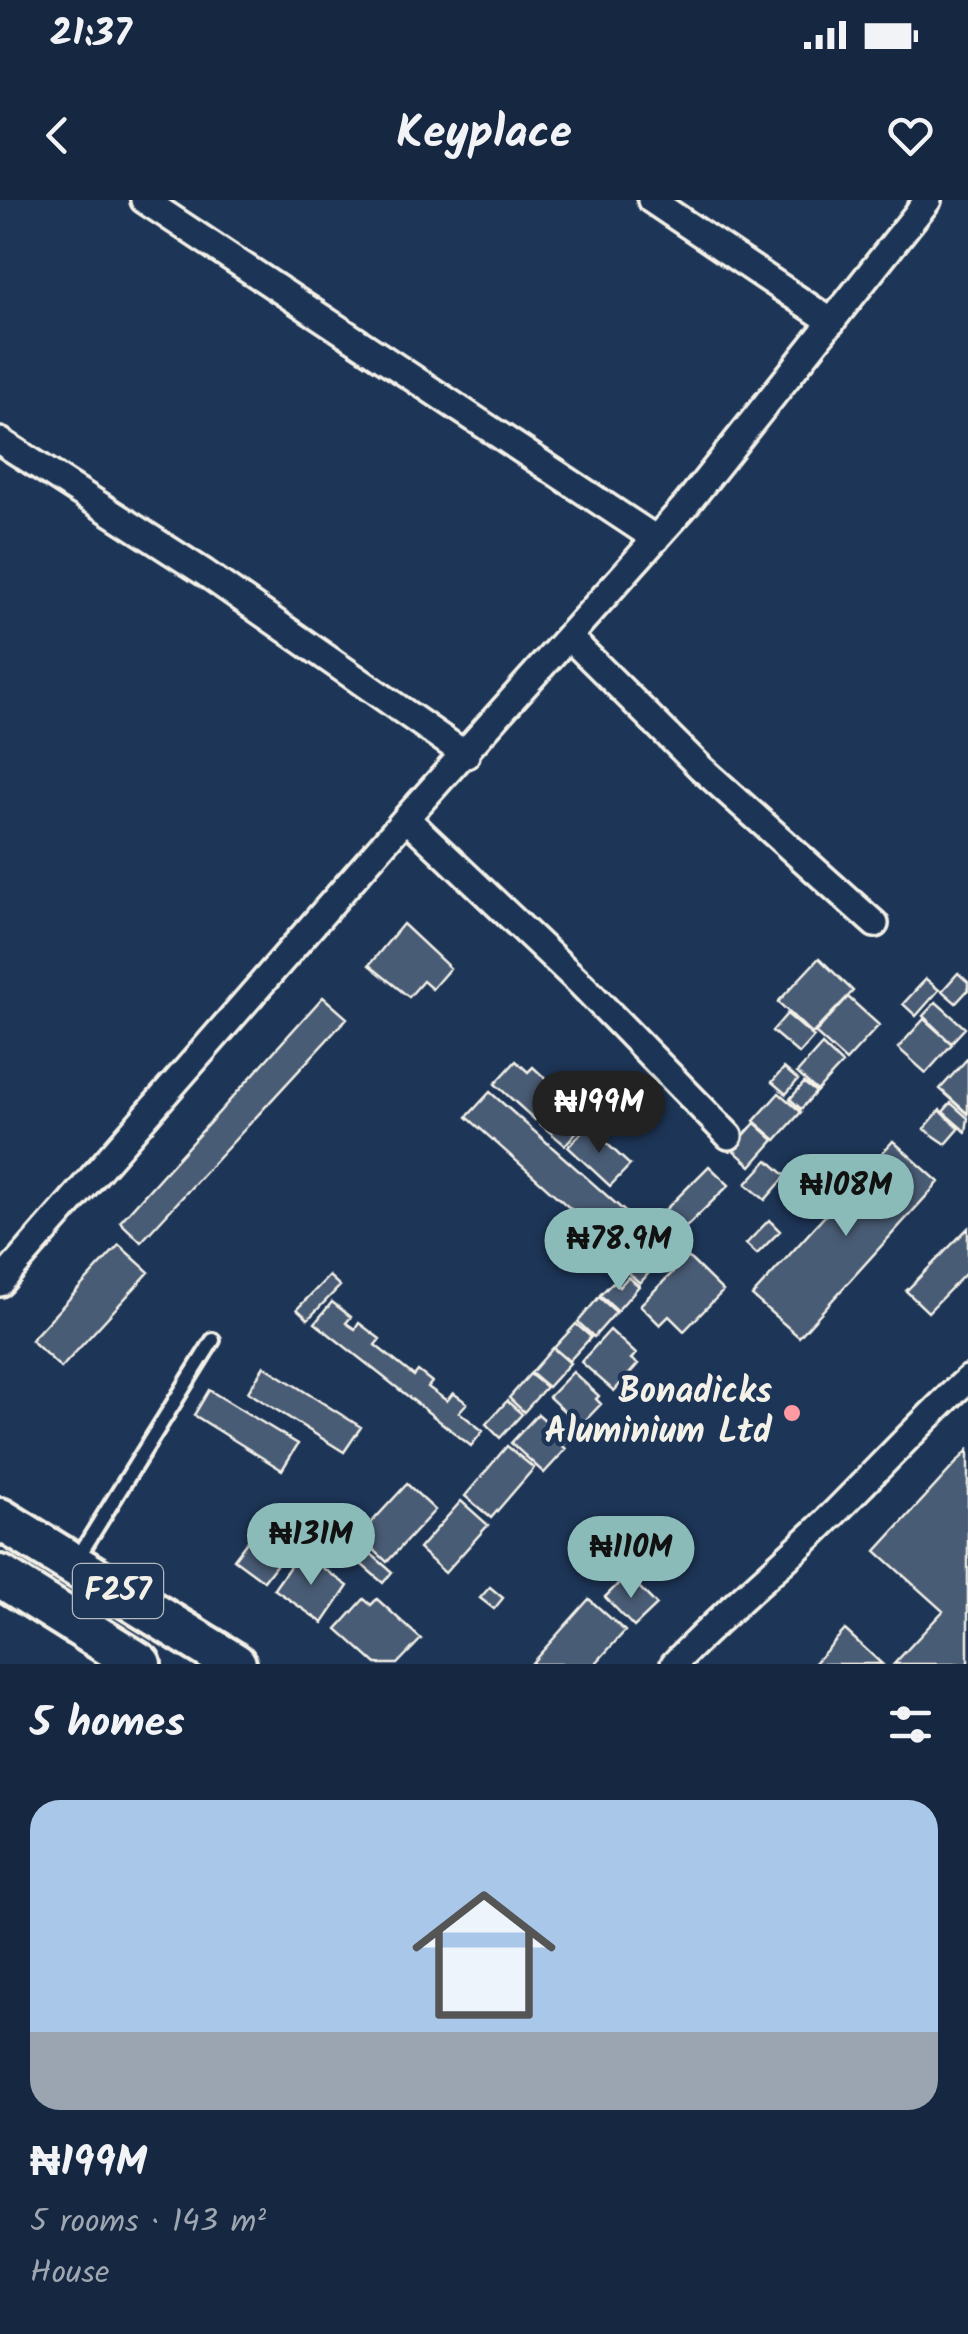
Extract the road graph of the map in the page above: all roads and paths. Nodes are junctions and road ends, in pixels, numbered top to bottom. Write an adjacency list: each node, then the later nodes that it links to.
1 (144, 200): 6 (street)
2 (651, 200): 4 (street)
3 (928, 200): 4 (street)
4 (832, 322): 6 (street)
5 (0, 442): 8 (street)
6 (656, 539): 7 (street)
7 (569, 637): 8 (street); 10 (street)
8 (466, 755): 9 (street)
9 (406, 818): 11 (street); 12 (street)
10 (875, 924)
11 (728, 1136)
12 (0, 1283)
13 (214, 1340): 16 (lane)
14 (968, 1379): 20 (street)
15 (0, 1519): 16 (main road, F257)
16 (74, 1564): 19 (main road, F257)
17 (0, 1576): 18 (main road, F257)
18 (140, 1664)
19 (235, 1664)
20 (674, 1664)

